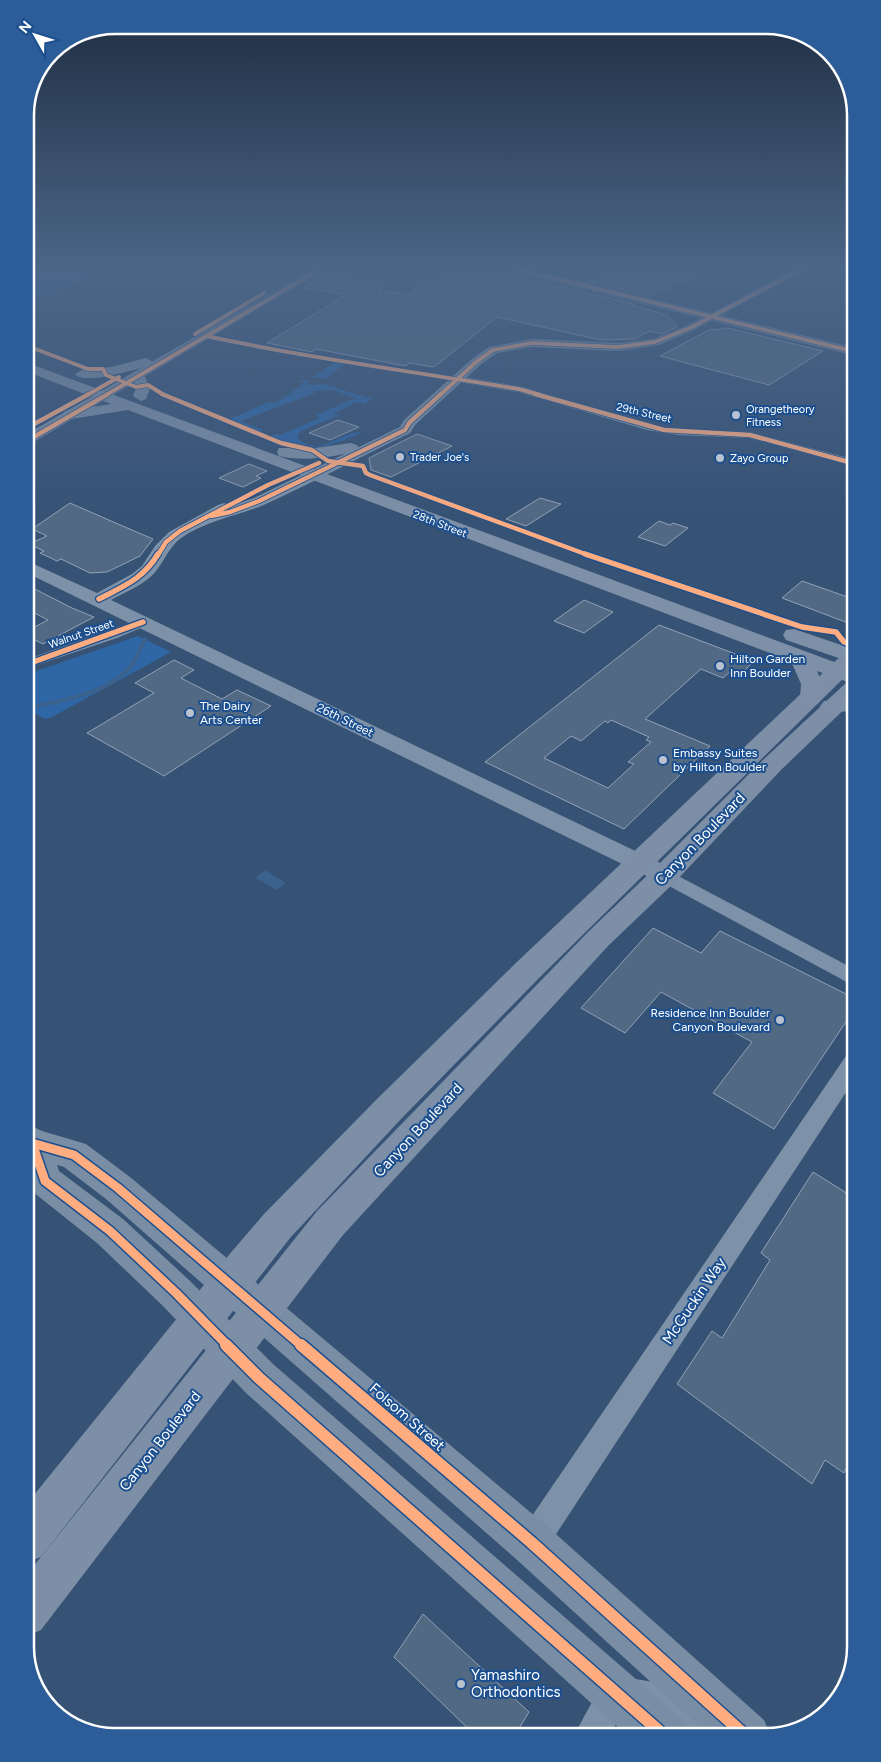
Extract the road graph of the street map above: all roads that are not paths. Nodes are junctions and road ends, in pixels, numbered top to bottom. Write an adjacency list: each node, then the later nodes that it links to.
1 (166, 350): 5 (main road)
2 (182, 350): 8 (main road)
3 (496, 350): 10 (street)
4 (34, 356): 7 (highway, 28th Street)
5 (146, 362): 7 (highway); 11 (main road)
6 (34, 370): 9 (highway, 28th Street)
7 (82, 374): 11 (highway, 28th Street)
8 (138, 376): 11 (main road); 12 (highway)
9 (55, 378): 11 (highway, 28th Street); 13 (highway)
10 (458, 379): 16 (street); 18 (street, 29th Street)
11 (105, 389): 12 (highway, 28th Street); 13 (main road)
12 (135, 401): 13 (highway); 17 (highway, 28th Street); 19 (highway, 28th Street)
13 (67, 411): 14 (main road); 15 (main road)
14 (34, 426)
15 (34, 435)
16 (355, 450): 17 (highway); 19 (street); 20 (highway)
17 (285, 452): 19 (highway, 28th Street)
18 (847, 462)
19 (314, 469): 20 (highway, 28th Street); 22 (street); 24 (highway, 28th Street)
20 (365, 481): 24 (highway, 28th Street)
21 (34, 568): 22 (street, 26th Street)
22 (99, 599): 23 (street, 26th Street)
23 (143, 622): 27 (street, Walnut Street); 32 (street, 26th Street)
24 (806, 649): 25 (highway, 28th Street); 26 (highway); 30 (highway)
25 (847, 658)
26 (847, 658)
27 (34, 662)
28 (847, 667): 30 (main road, Canyon Boulevard)
29 (847, 690): 30 (main road, Canyon Boulevard)
30 (822, 702): 31 (highway); 32 (main road, Canyon Boulevard)
31 (847, 703)
32 (652, 868): 33 (street); 37 (main road, Canyon Boulevard); 38 (main road, Canyon Boulevard)
33 (847, 975)
34 (847, 1072): 42 (street, McGuckin Way)
35 (34, 1142): 37 (main road, Folsom Street)
36 (34, 1153): 39 (main road, Folsom Street)
37 (229, 1283): 38 (main road, Folsom Street); 39 (main road, Canyon Boulevard)
38 (260, 1309): 40 (main road, Canyon Boulevard); 42 (main road, Folsom Street)
39 (202, 1318): 40 (main road, Folsom Street); 41 (main road, Canyon Boulevard)
40 (231, 1348): 43 (main road, Canyon Boulevard); 44 (main road, Folsom Street)
41 (34, 1529)
42 (532, 1543): 48 (main road, Folsom Street)
43 (34, 1602)
44 (616, 1692): 45 (street); 46 (main road, Folsom Street); 47 (street)
45 (595, 1728)
46 (656, 1728)
47 (694, 1728)
48 (737, 1728)

